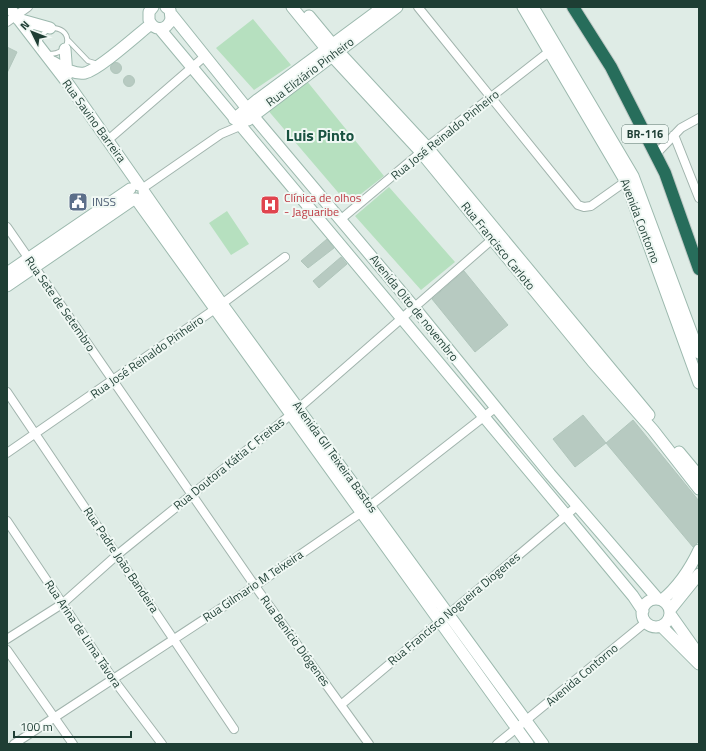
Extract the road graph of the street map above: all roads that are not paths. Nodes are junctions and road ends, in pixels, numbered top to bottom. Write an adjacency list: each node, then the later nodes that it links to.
1 (9, 7): 13 (street, Rua Savino Barreira)
2 (28, 7): 13 (street)
3 (292, 7): 16 (street, Rua Francisco Carloto)
4 (301, 7): 16 (street, Rua Francisco Carloto)
5 (383, 7): 16 (street, Rua Eliziário Pinheiro)
6 (397, 7): 16 (street, Rua Eliziário Pinheiro)
7 (418, 7): 24 (street)
8 (523, 7): 17 (street, Avenida Contorno)
9 (533, 7): 32 (street, Avenida Contorno)
10 (573, 7): 31 (highway, BR-116)
11 (170, 10): 12 (street, Rua Savino Barreira); 19 (street, Avenida Oito de novembro)
12 (151, 17): 20 (street, Rua Savino Barreira); 21 (street, Avenida Oito de novembro)
13 (13, 19): 14 (street); 18 (street, Rua Savino Barreira)
14 (50, 28): 15 (lane); 18 (lane)
15 (66, 44): 18 (lane); 20 (lane); 22 (street)
16 (332, 50): 25 (street, Rua Eliziário Pinheiro); 30 (street, Rua Francisco Carloto)
17 (550, 51): 24 (street, Rua José Reinaldo Pinheiro); 32 (street, Avenida Contorno)
18 (43, 53): 22 (street, Rua Savino Barreira); 23 (street, Rua Savino Barreira); 33 (street, Rua Savino Barreira)
19 (204, 57): 21 (street); 25 (street, Avenida Oito de novembro)
20 (100, 64): 22 (street, Rua Savino Barreira)
21 (191, 67): 27 (street, Avenida Oito de novembro); 29 (street)
22 (67, 70): 23 (street)
23 (69, 85): 29 (street, Rua Savino Barreira)
24 (491, 98): 30 (street, Rua José Reinaldo Pinheiro); 32 (street)
25 (249, 112): 27 (street, Rua Eliziário Pinheiro); 35 (street, Avenida Oito de novembro)
26 (699, 118): 28 (street)
27 (237, 123): 33 (street, Rua Eliziário Pinheiro); 39 (street, Avenida Oito de novembro)
28 (674, 135): 31 (street); 34 (street)
29 (108, 140): 33 (street, Rua Savino Barreira)
30 (424, 150): 35 (street, Rua José Reinaldo Pinheiro); 38 (street, Rua Francisco Carloto)
31 (655, 155): 42 (highway, BR-116)
32 (630, 179): 48 (street, Avenida Contorno); 52 (street, Avenida Contorno)
33 (137, 191): 41 (street, Rua Eliziário Pinheiro); 45 (street, Avenida GIl Teixeira Bastos)
34 (699, 198)
35 (340, 220): 37 (street, Avenida Oito de novembro)
36 (7, 227): 41 (street, Rua Sete de Setembro)
37 (350, 230): 39 (street); 46 (street, Avenida Oito de novembro)
38 (496, 236): 46 (street, Rua Doutora Kátia C Freitas); 53 (street, Rua Francisco Carloto)
39 (337, 242): 47 (street, Avenida Oito de novembro)
40 (285, 257): 45 (street, Rua José Reinaldo Pinheiro)
41 (32, 262): 43 (street, Rua Eliziário Pinheiro); 44 (street, Rua Eliziário Pinheiro); 50 (street, Rua Sete de Setembro)
42 (698, 262)
43 (7, 273)
44 (7, 286)
45 (219, 307): 50 (street, Rua José Reinaldo Pinheiro); 56 (street, Avenida GIl Teixeira Bastos)
46 (414, 307): 47 (street, Rua Doutora Kátia C Freitas); 49 (street, Avenida Oito de novembro)
47 (402, 319): 51 (street, Avenida Oito de novembro); 56 (street, Rua Doutora Kátia C Freitas)
48 (699, 353)
49 (464, 369): 51 (street); 55 (street, Avenida Oito de novembro)
50 (113, 380): 58 (street, Rua José Reinaldo Pinheiro); 64 (street, Rua Benício Diógenes)
51 (452, 380): 57 (street, Avenida Oito de novembro)
52 (699, 383)
53 (620, 387): 61 (street, Rua Francisco Carloto); 63 (street, Rua Francisco Carloto)
54 (7, 392): 58 (street, Rua Padre João Bandeira)
55 (495, 408): 57 (street, Rua Gilmario M Teixeira); 60 (street, Avenida Oito de novembro)
56 (295, 411): 64 (street, Rua Doutora Kátia C Freitas); 66 (street, Avenida GIl Teixeira Bastos)
57 (483, 417): 62 (street, Avenida Oito de novembro); 66 (street, Rua Gilmario M Teixeira)
58 (36, 434): 59 (street, Rua José Reinaldo Pinheiro); 70 (street, Rua Padre João Bandeira)
59 (7, 453)
60 (550, 474): 62 (street); 65 (street, Avenida Oito de novembro)
61 (699, 476)
62 (538, 483): 67 (street, Avenida Oito de novembro)
63 (699, 489)
64 (192, 495): 70 (street, Rua Doutora Kátia C Freitas); 72 (street, Rua Benício Diógenes)
65 (577, 506): 67 (street, Rua Francisco Nogueira Diogenes); 73 (street, Avenida Oito de novembro)
66 (366, 509): 72 (street, Rua Gilmario M Teixeira); 77 (street, Avenida GIl Teixeira Bastos)
67 (566, 515): 75 (street, Avenida Oito de novembro); 77 (street, Rua Francisco Nogueira Diogenes)
68 (7, 521): 74 (street, Rua Arina de Lima Távora)
69 (699, 550): 73 (street)
70 (117, 554): 74 (street, Rua Doutora Kátia C Freitas); 80 (street, Rua Padre João Bandeira)
71 (699, 574): 76 (street)
72 (255, 586): 80 (street, Rua Gilmario M Teixeira); 86 (street, Rua Benício Diógenes)
73 (660, 599): 75 (street); 76 (street)
74 (62, 604): 81 (street, Rua Doutora Kátia C Freitas); 85 (street, Rua Arina de Lima Távora)
75 (643, 611): 78 (street)
76 (670, 612): 79 (street); 83 (street)
77 (444, 617): 86 (street, Rua Francisco Nogueira Diogenes); 88 (street, Avenida GIl Teixeira Bastos); 90 (street, Avenida GIl Teixeira Bastos)
78 (646, 622): 79 (street); 88 (street, Avenida Contorno)
79 (661, 626): 84 (street)
80 (174, 638): 85 (street, Rua Gilmario M Teixeira); 89 (street, Rua Padre João Bandeira)
81 (7, 640)
82 (7, 650): 87 (street)
83 (699, 655)
84 (699, 664)
85 (113, 679): 87 (street, Rua Gilmario M Teixeira); 93 (street, Rua Arina de Lima Távora)
86 (342, 704): 94 (street, Rua Benício Diógenes)
87 (54, 717): 91 (street, Rua Gilmario M Teixeira); 92 (street)
88 (527, 721): 90 (street, Avenida Contorno); 97 (street, Avenida GIl Teixeira Bastos)
89 (234, 729)
90 (517, 729): 95 (street, Avenida Contorno); 96 (street, Avenida GIl Teixeira Bastos)
91 (14, 744)
92 (73, 744)
93 (162, 744)
94 (368, 744)
95 (497, 744)
96 (528, 744)
97 (543, 744)

